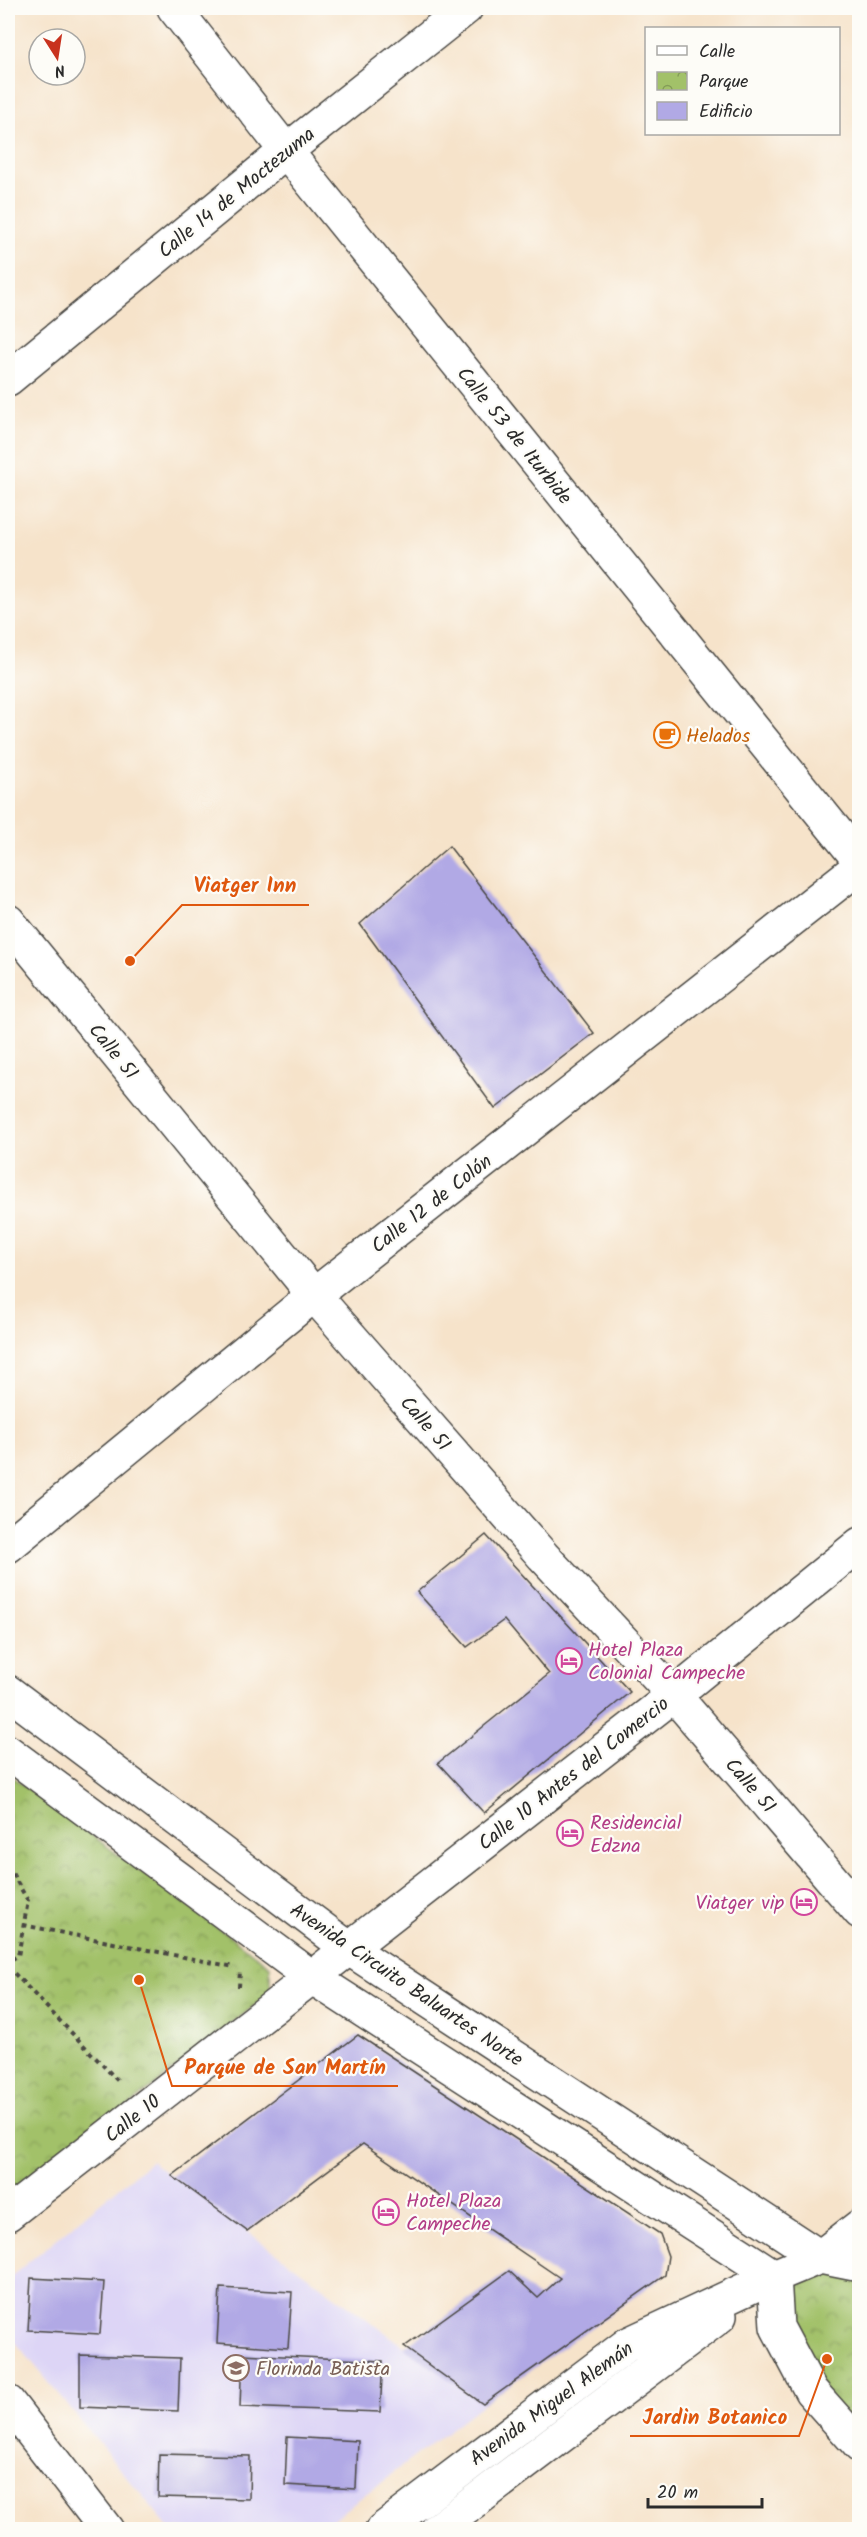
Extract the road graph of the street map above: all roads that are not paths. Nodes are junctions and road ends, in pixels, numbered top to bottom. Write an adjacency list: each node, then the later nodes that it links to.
1 (174, 8): 3 (street, Calle 53 de Iturbide)
2 (466, 8): 3 (street, Calle 14 de Moctezuma)
3 (286, 151): 4 (street, Calle 14 de Moctezuma); 5 (street, Calle 53 de Iturbide)
4 (8, 379)
5 (860, 861)
6 (860, 866): 8 (street, Calle 12 de Colón)
7 (8, 921): 8 (street, Calle 51)
8 (314, 1295): 10 (street, Calle 12 de Colón); 12 (street, Calle 51)
9 (860, 1544): 12 (street, Calle 10 Antes del Comercio)
10 (8, 1546)
11 (8, 1692): 15 (street, Avenida Circuito Baluartes Norte)
12 (674, 1695): 14 (street, Calle 51); 15 (street, Calle 10 Antes del Comercio)
13 (8, 1752): 16 (street)
14 (860, 1912)
15 (348, 1948): 16 (street, Calle 10 Antes del Comercio); 19 (street, Avenida Circuito Baluartes Norte)
16 (313, 1978): 17 (street, Calle 10); 21 (street)
17 (8, 2214)
18 (860, 2226): 19 (street)
19 (820, 2257): 20 (street); 21 (street)
20 (860, 2265)
21 (774, 2276): 23 (street); 25 (street, Avenida Miguel Alemán); 26 (street, Avenida Miguel Alemán)
22 (8, 2402): 24 (street)
23 (860, 2446)
24 (107, 2529)
25 (382, 2529)
26 (437, 2529)

